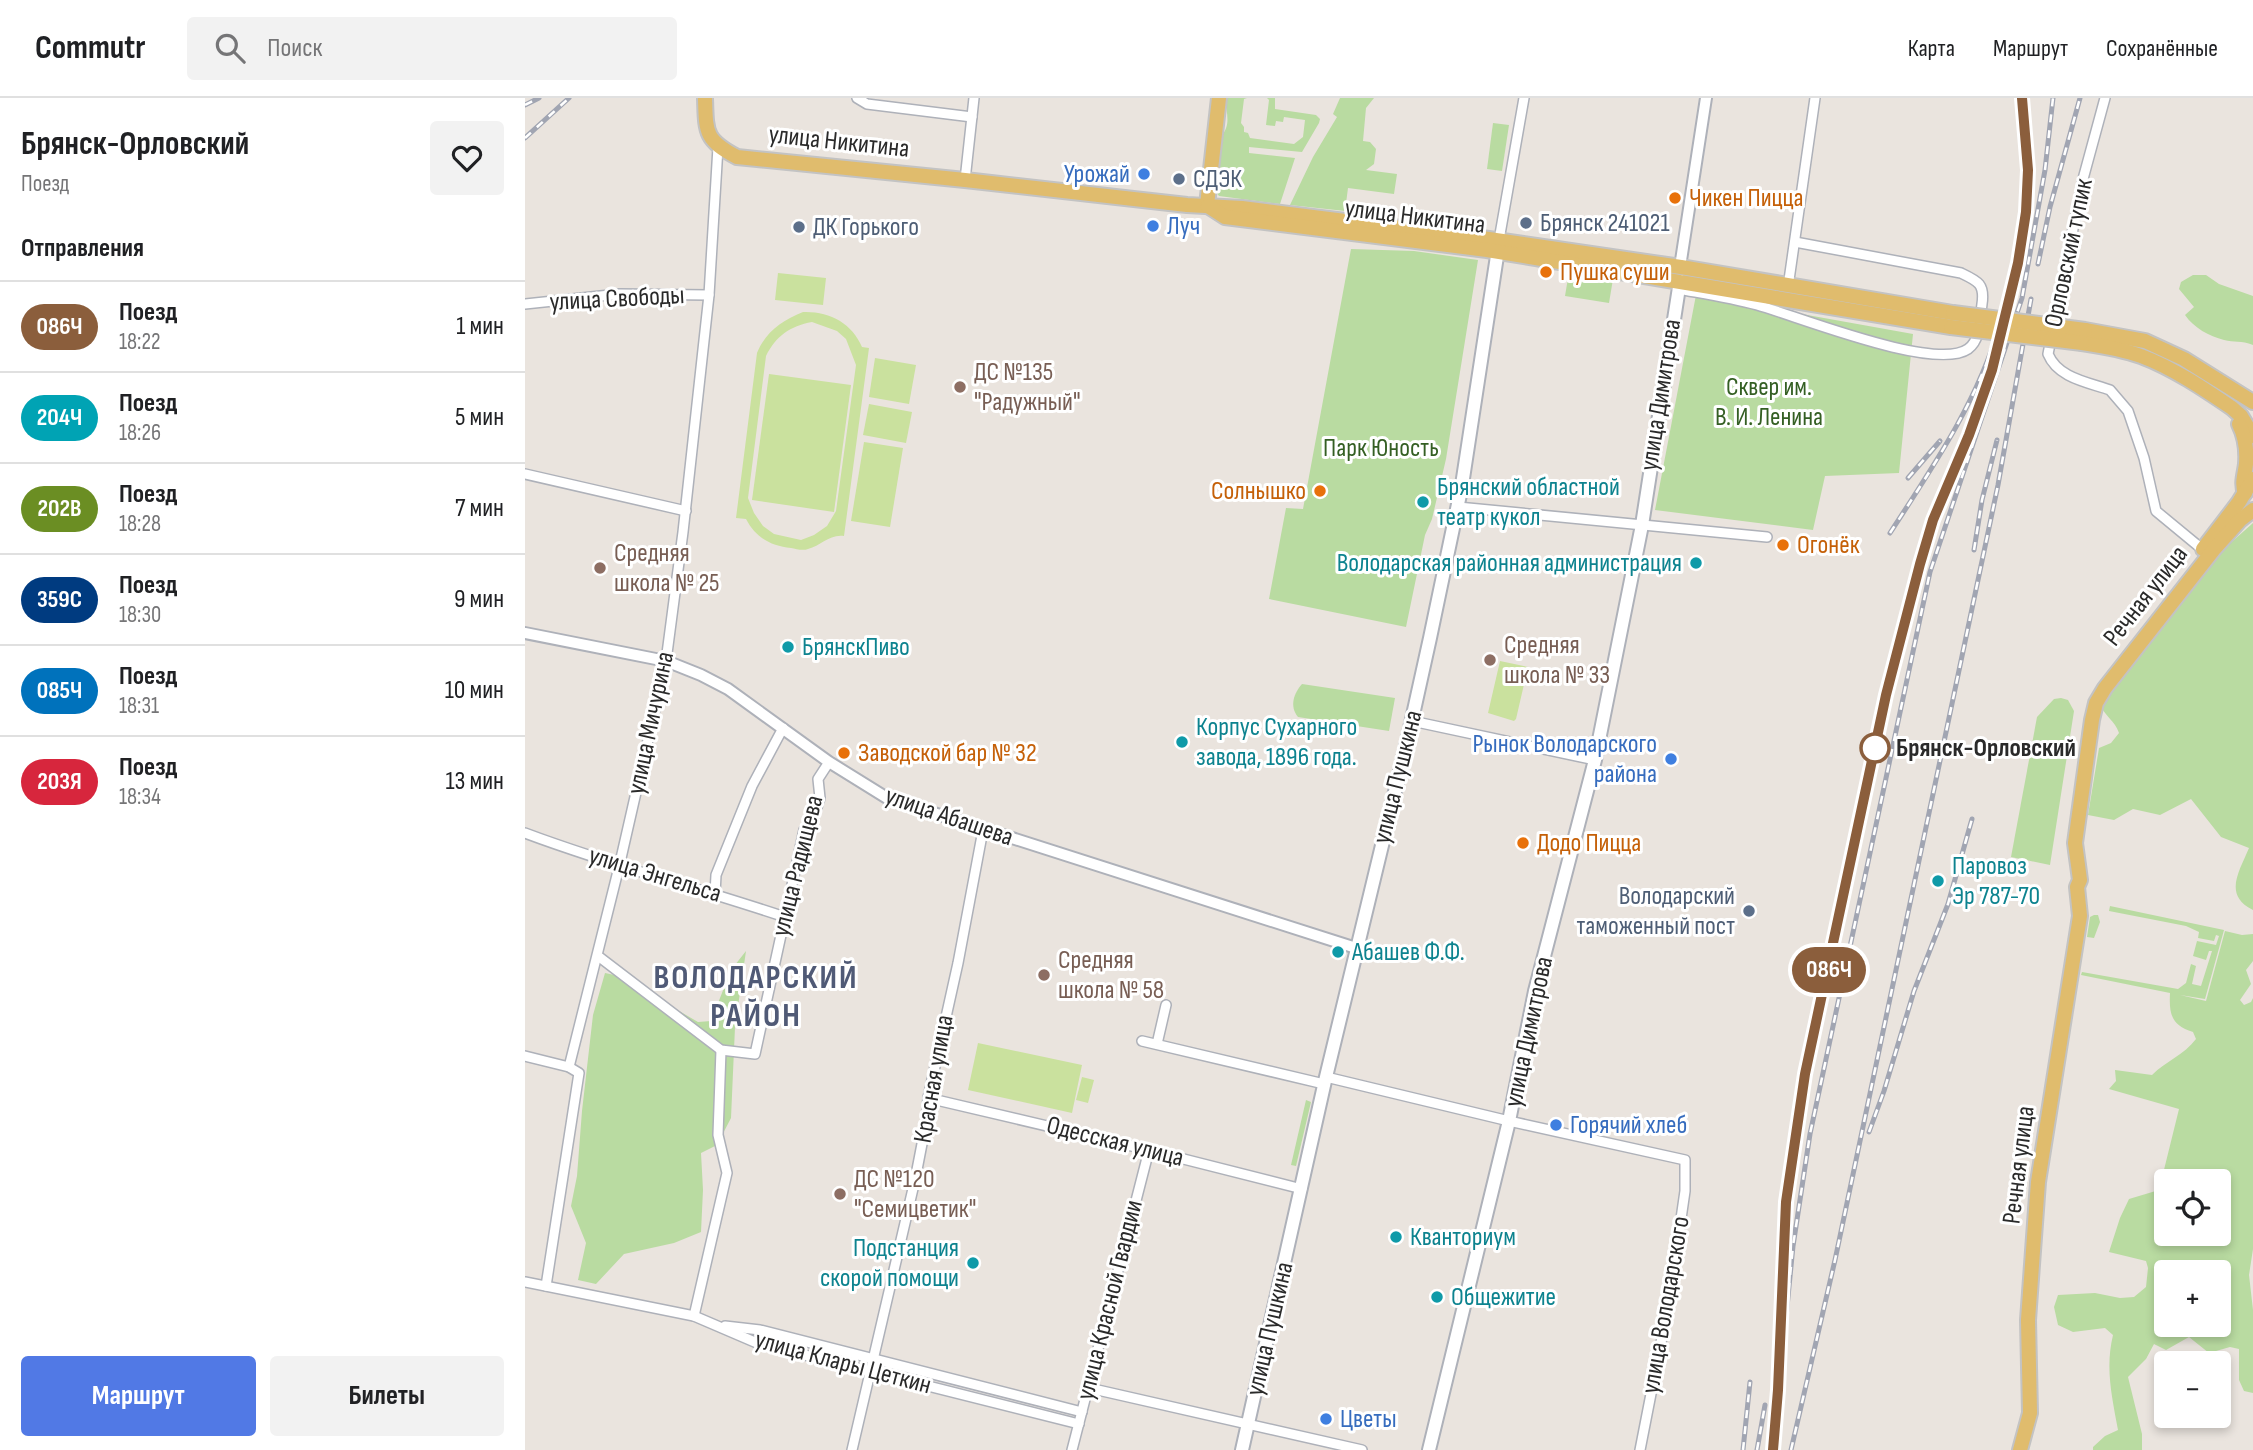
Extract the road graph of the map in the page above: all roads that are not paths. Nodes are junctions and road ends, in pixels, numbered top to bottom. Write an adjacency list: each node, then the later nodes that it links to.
1 (705, 98): 10 (main road)
2 (857, 98): 9 (street)
3 (974, 98): 9 (street)
4 (1219, 98): 12 (main road)
5 (1524, 98): 14 (street, улица Пушкина)
6 (1706, 98): 15 (street, улица Димитрова)
7 (1815, 98): 13 (street)
8 (2105, 98): 32 (street, Орловский тупик)
9 (972, 117): 11 (street)
10 (718, 147): 11 (main road, улица Никитина); 17 (street, улица Мичурина)
11 (965, 180): 12 (main road, улица Никитина)
12 (1207, 205): 14 (main road, улица Никитина)
13 (1795, 242): 15 (street); 16 (street)
14 (1499, 246): 15 (main road, улица Никитина); 27 (main road, улица Пушкина)
15 (1679, 279): 16 (main road, улица Никитина); 19 (main road, улица Никитина); 30 (main road, улица Димитрова)
16 (1788, 286): 19 (main road, улица Никитина)
17 (709, 295): 18 (street, улица Свободы); 29 (street, улица Мичурина)
18 (525, 304)
19 (1952, 320): 20 (main road, bridge)
20 (2083, 336): 21 (main road); 22 (main road)
21 (2207, 391): 23 (main road); 26 (main road)
22 (2253, 402)
23 (2253, 436)
24 (525, 474): 29 (street)
25 (2253, 479): 26 (main road, Речная улица)
26 (2245, 493): 32 (main road, Речная улица)
27 (1458, 507): 30 (street); 35 (main road, улица Пушкина)
28 (2253, 510): 42 (main road, Речная улица)
29 (685, 511): 34 (street, улица Мичурина)
30 (1642, 525): 31 (street); 37 (main road, улица Димитрова)
31 (1766, 537)
32 (2202, 549): 42 (main road, Речная улица)
33 (525, 633): 34 (street, улица Абашева)
34 (666, 661): 36 (street, улица Абашева); 41 (street, улица Мичурина)
35 (1412, 721): 37 (street); 45 (main road, улица Пушкина)
36 (783, 729): 38 (street, улица Абашева); 43 (street)
37 (1595, 760): 55 (main road, улица Димитрова)
38 (829, 762): 39 (street, улица Абашева); 44 (street, улица Радищева)
39 (983, 830): 45 (street, улица Абашева); 54 (street, Красная улица)
40 (526, 836): 41 (street, улица Энгельса)
41 (619, 867): 43 (street, улица Энгельса); 46 (street, улица Мичурина)
42 (2077, 887): 74 (main road, Речная улица)
43 (715, 894): 44 (street, улица Энгельса)
44 (785, 916): 50 (street, улица Радищева)
45 (1356, 948): 53 (main road, улица Пушкина)
46 (598, 956): 50 (street); 52 (street, улица Мичурина)
47 (1166, 1005): 49 (street)
48 (1142, 1041): 49 (street)
49 (1157, 1044): 53 (street)
50 (721, 1050): 60 (street)
51 (525, 1056): 52 (street)
52 (569, 1067): 59 (street, улица Мичурина)
53 (1325, 1081): 55 (street); 57 (main road, улица Пушкина)
54 (928, 1098): 56 (street, Одесская улица); 62 (street, Красная улица)
55 (1509, 1121): 72 (main road, улица Димитрова); 73 (street, улица Володарского)
56 (1149, 1150): 57 (street, Одесская улица); 64 (street, улица Красной Гвардии)
57 (1302, 1189): 66 (main road, улица Пушкина)
58 (525, 1282): 59 (street, улица Клары Цеткин)
59 (546, 1286): 60 (street, улица Клары Цеткин)
60 (694, 1316): 61 (street, улица Клары Цеткин)
61 (719, 1326): 62 (street); 63 (street, улица Клары Цеткин)
62 (873, 1358): 63 (street, Красная улица); 65 (street)
63 (870, 1371): 67 (street, улица Клары Цеткин); 68 (street, Красная улица)
64 (1089, 1388): 65 (street, улица Красной Гвардии); 66 (street)
65 (1082, 1412): 67 (street, улица Красной Гвардии)
66 (1249, 1423): 70 (main road, улица Пушкина); 71 (street)
67 (1079, 1424): 69 (street, улица Красной Гвардии)
68 (852, 1450)
69 (1072, 1450)
70 (1242, 1450)
71 (1362, 1450)
72 (1429, 1450)
73 (1640, 1450)
74 (2020, 1450)

